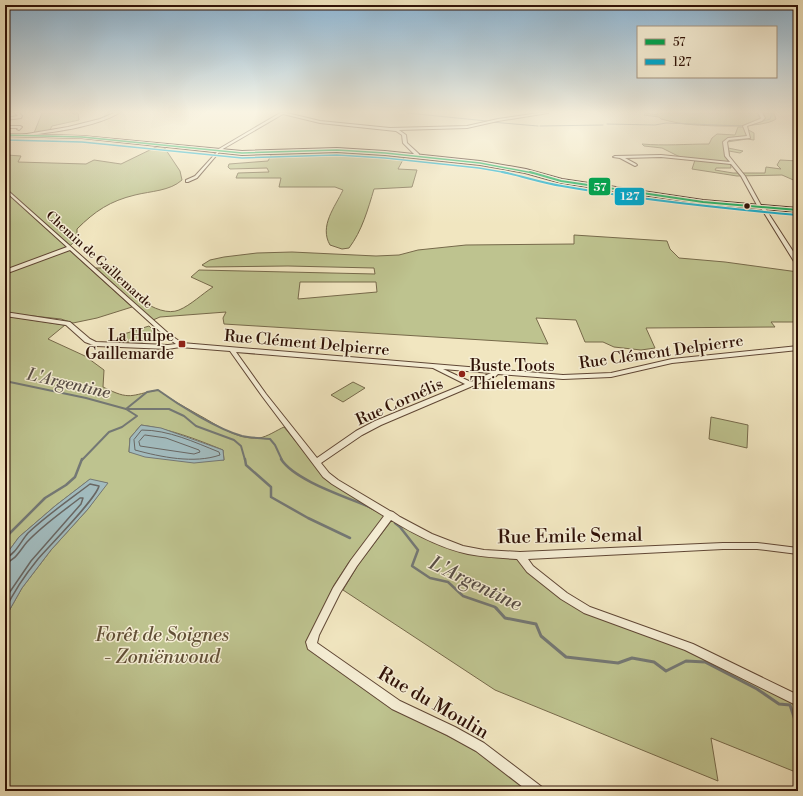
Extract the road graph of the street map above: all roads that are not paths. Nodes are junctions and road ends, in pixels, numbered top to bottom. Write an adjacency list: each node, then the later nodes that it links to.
1 (210, 150): 6 (main road)
2 (339, 150): 6 (main road)
3 (345, 150): 7 (main road)
4 (413, 150): 7 (street)
5 (726, 150): 10 (street)
6 (219, 151): 12 (street)
7 (417, 156): 14 (main road)
8 (615, 157): 9 (street)
9 (621, 157): 10 (street); 11 (street)
10 (731, 163): 14 (street)
11 (635, 164)
12 (187, 181)
13 (5, 189): 16 (street, Chemin de Gaillemarde)
14 (762, 208): 15 (main road); 17 (street)
15 (798, 210)
16 (70, 248): 18 (street); 20 (street, Chemin de Gaillemarde)
17 (798, 263)
18 (5, 272)
19 (5, 314): 20 (street, Rue Clément Delpierre)
20 (180, 345): 22 (street, Rue Clément Delpierre)
21 (798, 348): 24 (street, Rue Clément Delpierre)
22 (232, 350): 23 (street, Rue Clément Delpierre); 26 (street, Rue Emile Semal)
23 (432, 366): 24 (street, Rue Clément Delpierre); 25 (street, Rue Clément Delpierre)
24 (496, 371): 25 (street, Rue Cornélis)
25 (470, 384): 26 (street, Rue Cornélis)
26 (316, 463): 27 (street, Rue Emile Semal)
27 (390, 514): 29 (street, Rue Emile Semal); 31 (street, Rue du Moulin)
28 (798, 551): 29 (street, Rue Emile Semal)
29 (520, 556): 30 (street)
30 (798, 701)
31 (538, 791)

